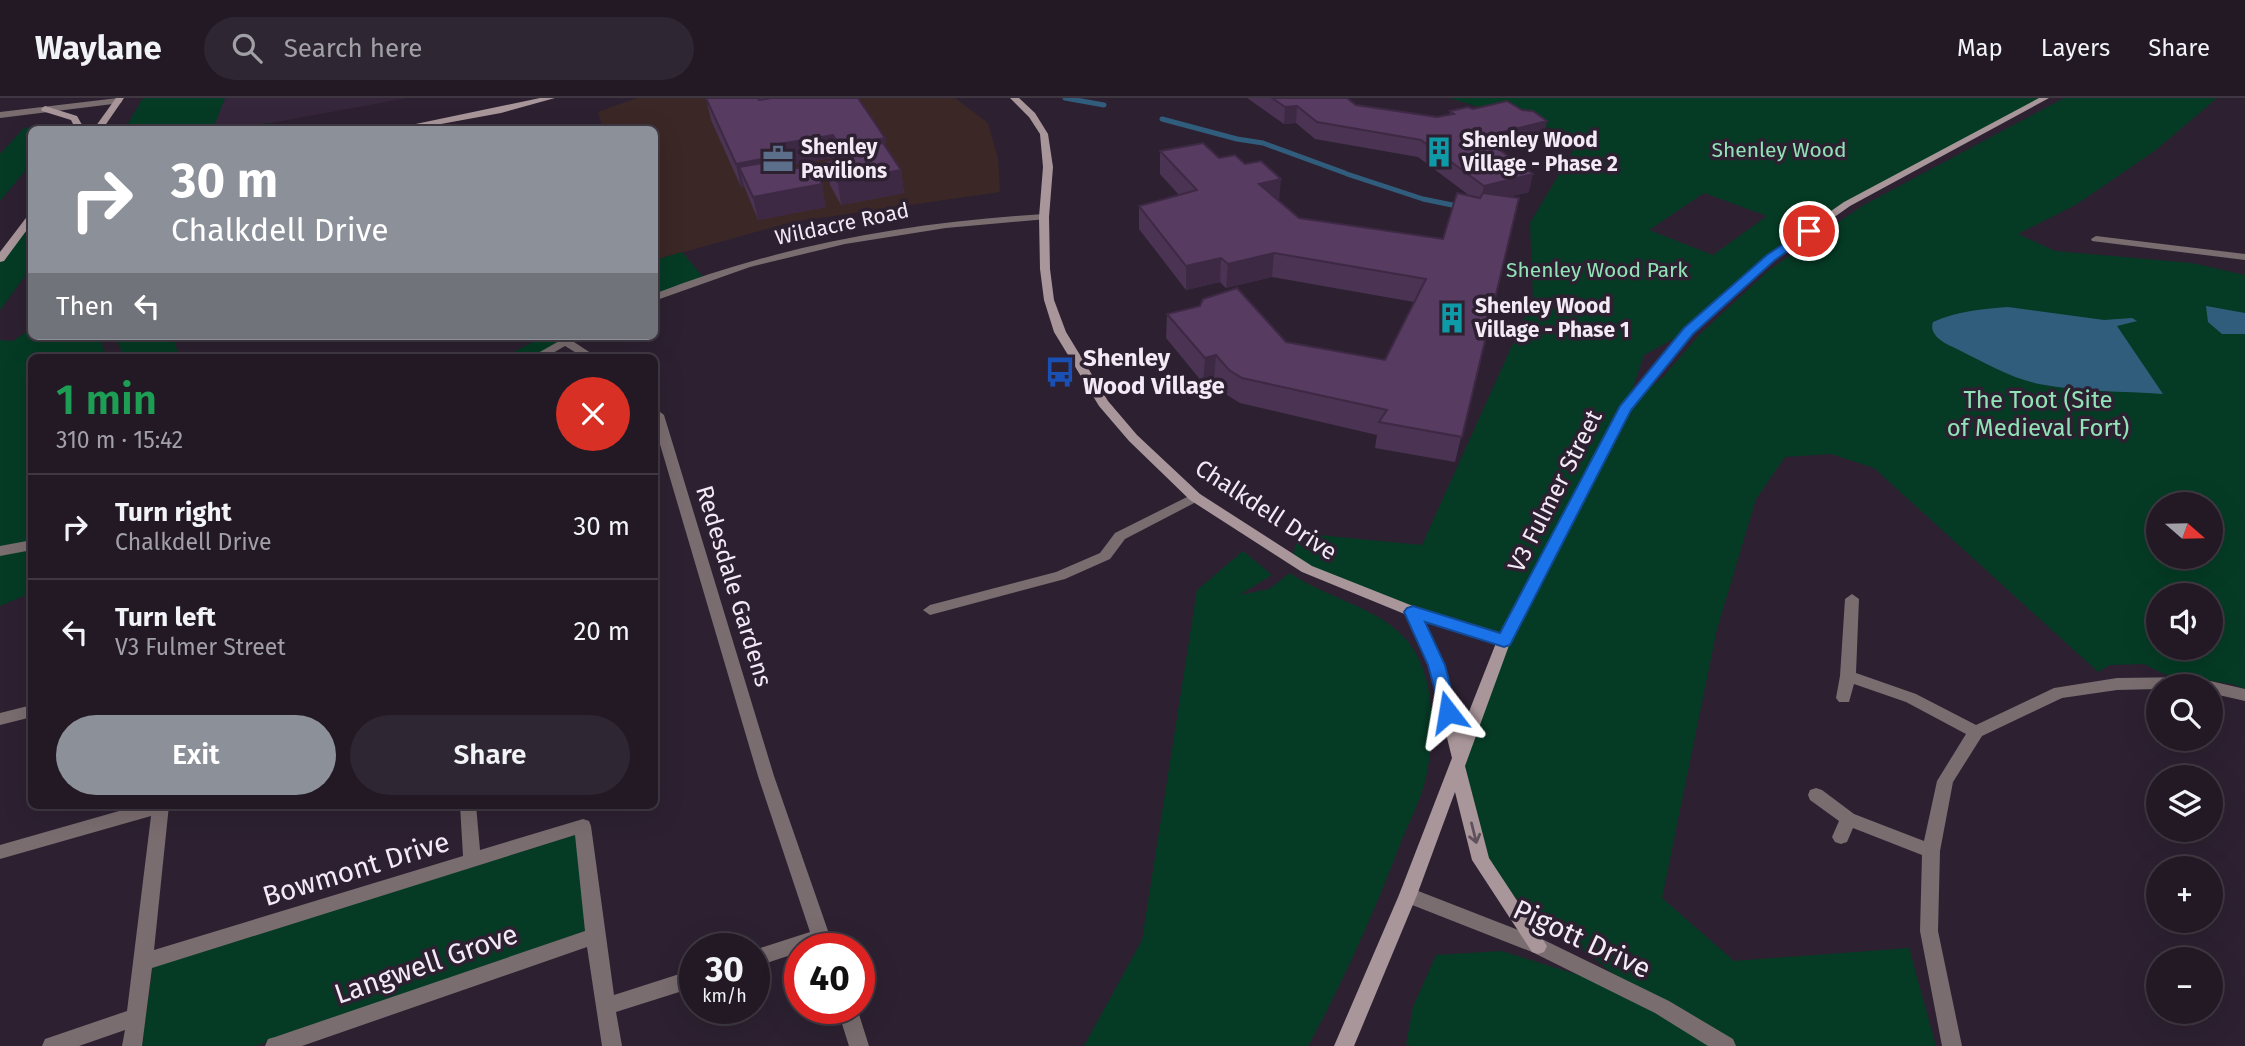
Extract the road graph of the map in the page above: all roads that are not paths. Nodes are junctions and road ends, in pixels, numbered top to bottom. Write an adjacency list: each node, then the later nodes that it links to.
1 (551, 98): 11 (street)
2 (1014, 98): 12 (street, Chalkdell Drive)
3 (2045, 98): 29 (street, V3 Fulmer Street)
4 (119, 100): 5 (street); 7 (street)
5 (45, 109): 6 (street); 8 (street)
6 (0, 115)
7 (104, 120): 9 (street); 10 (street)
8 (78, 126)
9 (100, 126)
10 (108, 126)
11 (413, 126)
12 (1044, 217): 17 (street, Wildacre Road); 23 (street, Chalkdell Drive)
13 (28, 221): 16 (street)
14 (2096, 239): 15 (street)
15 (2245, 257)
16 (0, 259)
17 (658, 297)
18 (569, 340): 20 (street)
19 (572, 340): 21 (street)
20 (543, 354)
21 (588, 354)
22 (658, 415): 49 (street, Redesdale Gardens)
23 (1195, 497): 27 (street); 28 (street, Chalkdell Drive)
24 (28, 546): 25 (street)
25 (0, 551)
26 (1852, 599): 30 (street)
27 (930, 610)
28 (1413, 612): 29 (street, Chalkdell Drive); 38 (street)
29 (1504, 640): 38 (street, V3 Fulmer Street)
30 (1847, 676): 34 (street); 37 (street)
31 (2146, 684): 37 (street)
32 (2223, 690): 33 (street)
33 (2245, 695)
34 (1844, 698)
35 (28, 712): 36 (street)
36 (0, 719)
37 (1976, 732): 45 (street)
38 (1459, 763): 48 (street, V3 Fulmer Street); 51 (street, one-way to 51)
39 (1816, 795): 43 (street)
40 (147, 809): 46 (street)
41 (161, 809): 52 (street)
42 (468, 809): 47 (street)
43 (1848, 819): 44 (street); 45 (street)
44 (1841, 837)
45 (1931, 851): 64 (street)
46 (0, 852)
47 (472, 860): 50 (street, Bowmont Drive); 52 (street, Bowmont Drive)
48 (1408, 895): 51 (street, Pigott Drive); 62 (street, V3 Fulmer Street)
49 (820, 933)
50 (595, 936): 54 (street); 59 (street, Langwell Grove)
51 (1538, 946): 63 (street, Pigott Drive)
52 (144, 962): 55 (street)
53 (679, 983): 54 (street)
54 (607, 1006): 60 (street)
55 (136, 1017): 57 (street); 58 (street)
56 (851, 1024): 61 (street)
57 (52, 1046)
58 (132, 1046)
59 (275, 1046)
60 (612, 1046)
61 (859, 1046)
62 (1344, 1046)
63 (1726, 1046)
64 (1952, 1046)

